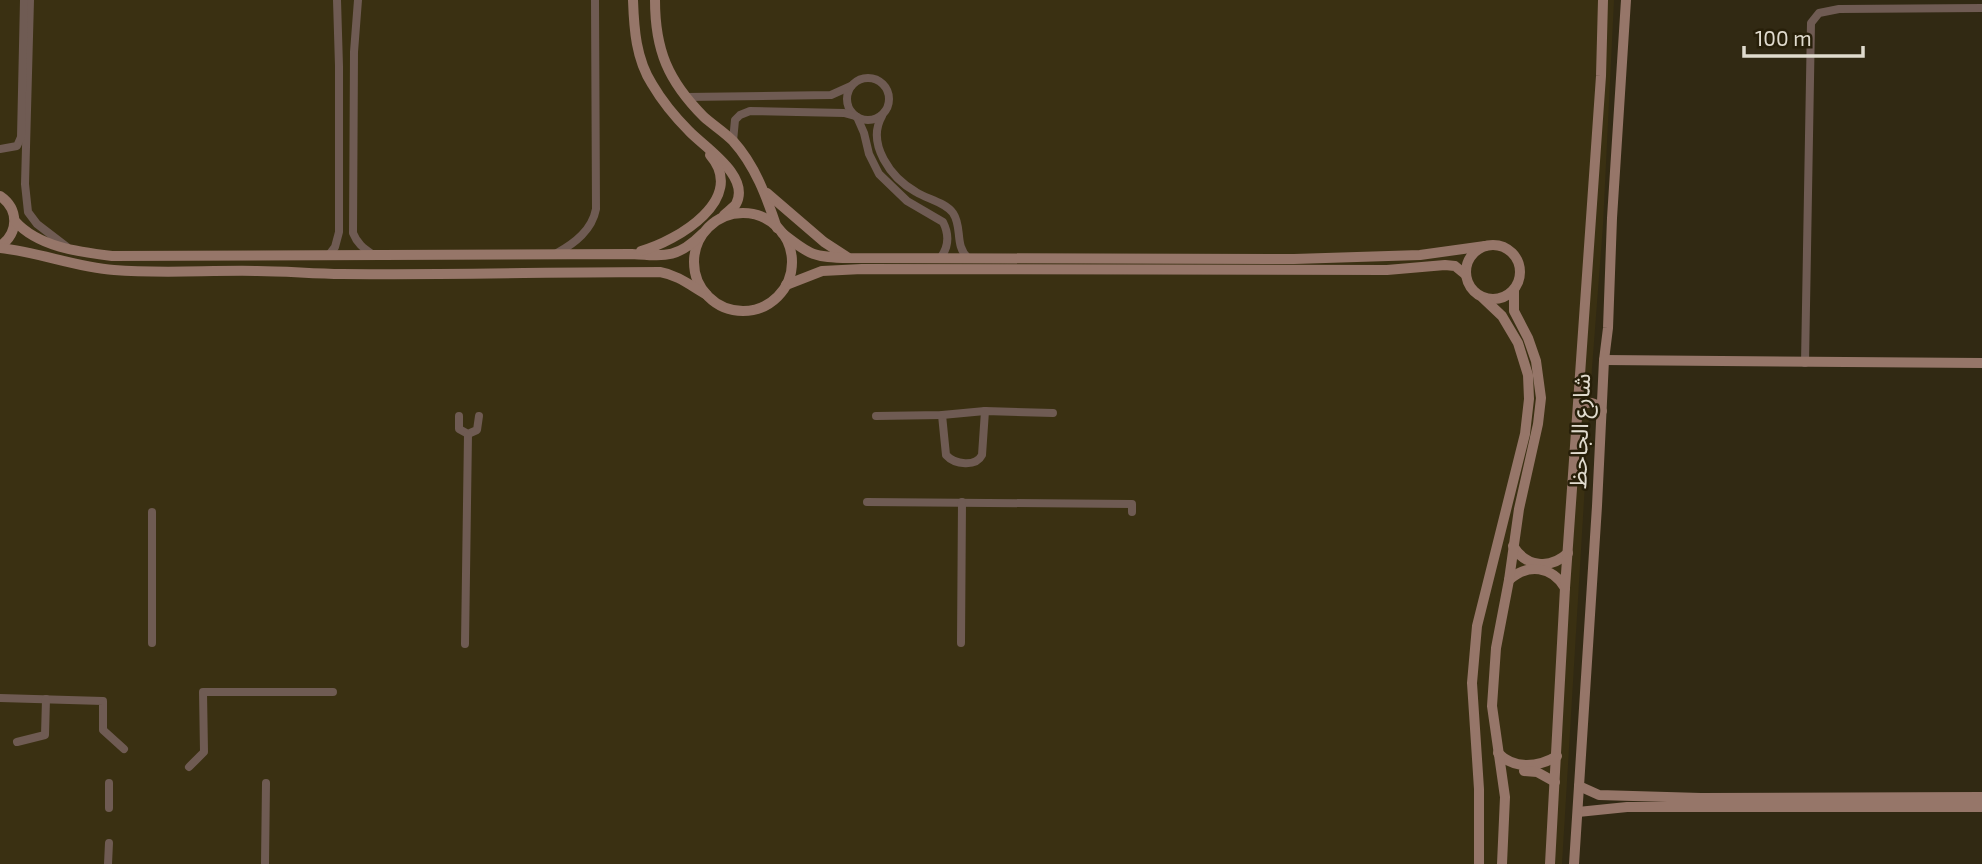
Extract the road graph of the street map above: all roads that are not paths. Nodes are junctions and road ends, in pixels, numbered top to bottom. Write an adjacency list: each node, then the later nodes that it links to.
1 (24, 0): 19 (street)
2 (30, 0): 30 (street)
3 (337, 0): 22 (street)
4 (358, 0): 23 (street)
5 (595, 0): 31 (street)
6 (633, 0): 11 (street)
7 (655, 0): 12 (street)
8 (1603, 0): 52 (street, شارع الجاحظ)
9 (1626, 0): 49 (street, شارع الجاحظ)
10 (1982, 8): 50 (street)
11 (634, 19): 12 (street); 17 (street)
12 (656, 20): 14 (street)
13 (851, 86): 14 (street); 15 (street); 16 (street)
14 (686, 97): 18 (street)
15 (856, 116): 16 (street); 18 (street); 39 (street)
16 (882, 116): 38 (street)
17 (691, 133): 24 (street); 32 (street)
18 (733, 141): 20 (street)
19 (0, 149)
20 (766, 192): 26 (street); 37 (street)
21 (0, 196): 25 (street)
22 (339, 211): 23 (street); 33 (street)
23 (354, 211): 34 (street)
24 (719, 219): 26 (street); 27 (street)
25 (15, 221): 29 (street); 30 (street)
26 (780, 230): 37 (street); 45 (street)
27 (702, 234): 32 (street); 47 (street)
28 (1485, 246): 40 (street); 44 (street); 46 (street)
29 (0, 247): 41 (street)
30 (69, 249): 35 (street)
31 (553, 254): 32 (street); 34 (street); 43 (street)
32 (632, 254)
33 (329, 255): 34 (street); 36 (street)
34 (374, 255)
35 (112, 257): 36 (street); 41 (street)
36 (140, 257): 42 (street)
37 (850, 258): 39 (street)
38 (968, 258): 39 (street); 40 (street)
39 (946, 261): 40 (street); 45 (street)
40 (1131, 265): 44 (street)
41 (111, 270): 42 (street)
42 (140, 272): 43 (street)
43 (551, 273): 47 (street)
44 (1466, 275): 48 (street)
45 (786, 285): 47 (street)
46 (1514, 291): 48 (street); 65 (street)
47 (707, 295)
48 (1483, 298): 69 (street)
49 (1604, 360): 50 (street); 54 (street, شارع الجاحظ)
50 (1805, 363): 51 (street)
51 (1982, 363)
52 (1579, 407): 54 (street); 66 (street, شارع الجاحظ)
53 (985, 411): 55 (street); 57 (street); 57 (street)
54 (1602, 411): 88 (street, شارع الجاحظ)
55 (1053, 413)
56 (479, 415): 60 (street)
57 (942, 415): 59 (street)
58 (459, 416): 60 (street)
59 (876, 416)
60 (468, 434): 74 (street)
61 (867, 502): 62 (street)
62 (962, 502): 64 (street); 73 (street)
63 (152, 512): 72 (street)
64 (1132, 512)
65 (1513, 547): 66 (street); 67 (street)
66 (1568, 553): 68 (street, شارع الجاحظ)
67 (1509, 580): 68 (street); 70 (street)
68 (1565, 588): 82 (street, شارع الجاحظ)
69 (1477, 626): 70 (street); 71 (street)
70 (1499, 629): 75 (street)
71 (1475, 642): 75 (street); 98 (street)
72 (152, 643)
73 (961, 643)
74 (465, 644)
75 (1496, 648): 81 (street)
76 (333, 692): 83 (street)
77 (0, 698): 78 (street)
78 (46, 699): 79 (street); 80 (street)
79 (17, 742)
80 (124, 749)
81 (1499, 752): 82 (street); 84 (street)
82 (1557, 756): 85 (street, شارع الجاحظ)
83 (189, 767)
84 (1502, 775): 85 (street); 99 (street)
85 (1555, 782): 100 (street, شارع الجاحظ)
86 (109, 783): 92 (street)
87 (266, 783): 97 (street)
88 (1579, 786): 89 (street); 94 (street, شارع الجاحظ)
89 (1599, 795): 90 (street); 93 (street)
90 (1982, 797)
91 (1982, 807): 93 (street)
92 (109, 808)
93 (1599, 809): 94 (street)
94 (1578, 812): 101 (street, شارع الجاحظ)
95 (109, 843): 96 (street)
96 (108, 864)
97 (265, 864)
98 (1479, 864)
99 (1502, 864)
100 (1550, 864)
101 (1574, 864)

